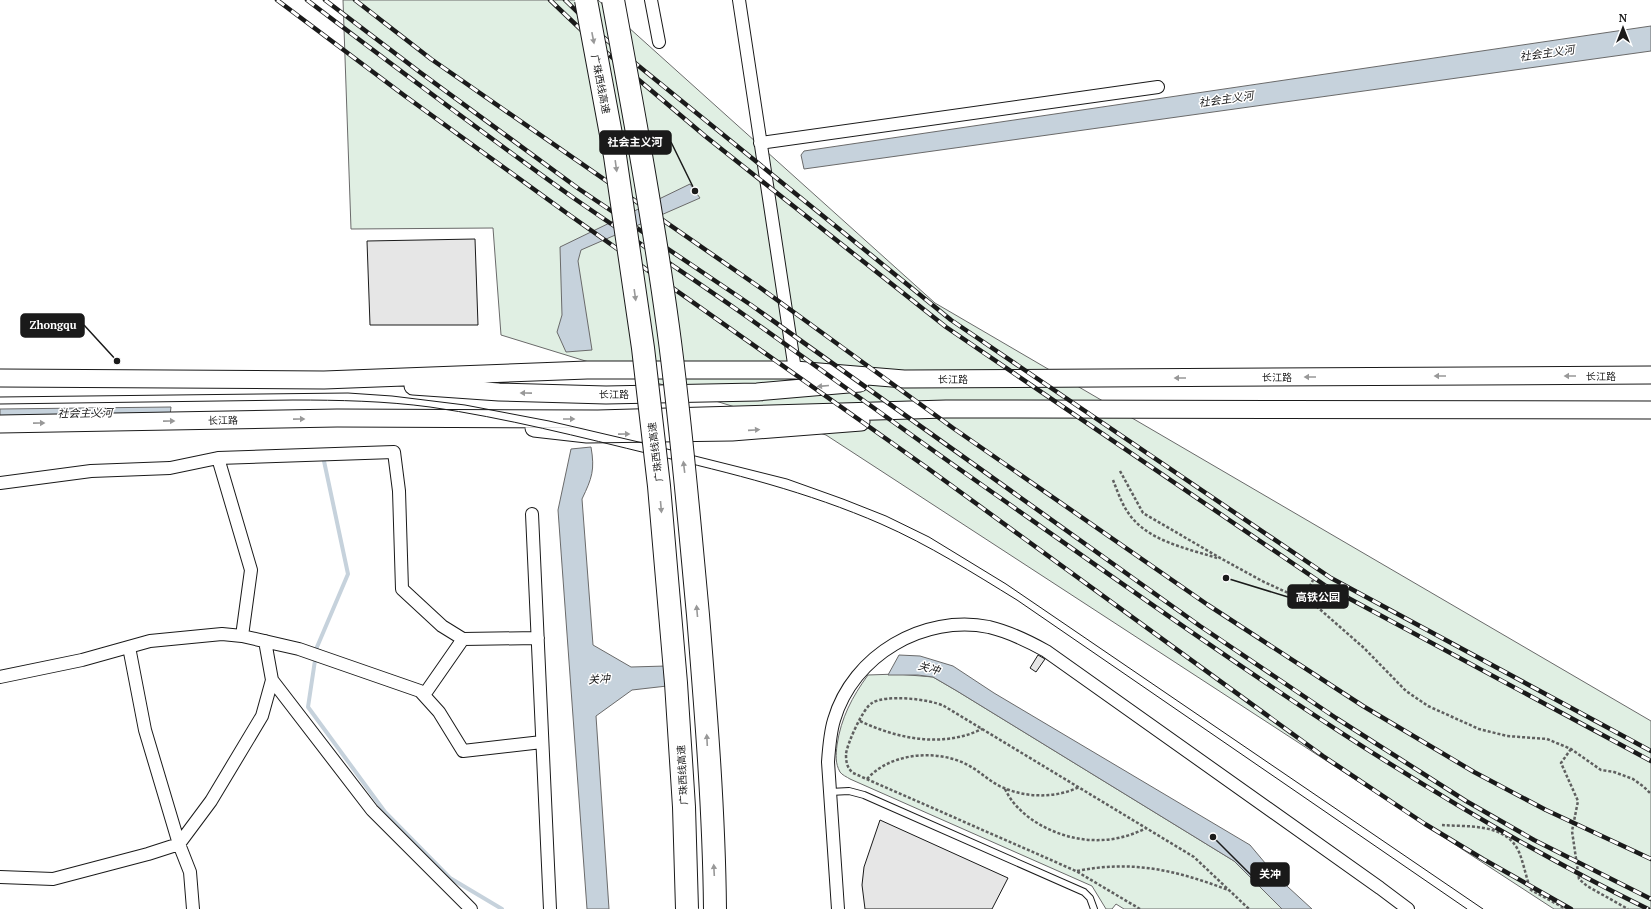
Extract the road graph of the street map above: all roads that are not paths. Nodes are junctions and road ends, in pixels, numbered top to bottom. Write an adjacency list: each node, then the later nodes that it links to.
1 (586, 0): 33 (highway, 广珠西线高速, one-way to 33, bridge)
2 (613, 0): 34 (highway, one-way to 2, bridge)
3 (651, 0): 5 (street)
4 (739, 0): 7 (street)
5 (660, 42)
6 (1158, 88): 7 (street)
7 (760, 143): 8 (street)
8 (795, 370): 11 (main road, 长江路); 12 (main road, 长江路)
9 (1651, 375): 11 (main road, 长江路, one-way to 11)
10 (0, 378): 12 (main road, 长江路)
11 (904, 379): 12 (main road, 长江路, one-way to 12)
12 (324, 380)
13 (1646, 412): 14 (main road, 长江路, one-way to 13)
14 (0, 424)
15 (218, 458): 16 (street); 18 (street); 20 (street)
16 (0, 483)
17 (532, 514): 19 (street)
18 (242, 636): 21 (street); 22 (street)
19 (538, 638): 20 (street); 26 (street)
20 (463, 639): 25 (street)
21 (265, 641): 24 (street); 25 (street)
22 (129, 647): 23 (street); 28 (street)
23 (0, 677)
24 (272, 680): 28 (street); 31 (street)
25 (424, 695): 26 (street)
26 (542, 742): 32 (street)
27 (830, 792): 35 (street); 36 (lane); 37 (street)
28 (179, 844): 29 (street); 30 (street)
29 (0, 877)
30 (193, 909)
31 (470, 909)
32 (550, 909)
33 (688, 909)
34 (715, 909)
35 (838, 909)
36 (1094, 909)
37 (1408, 909)

